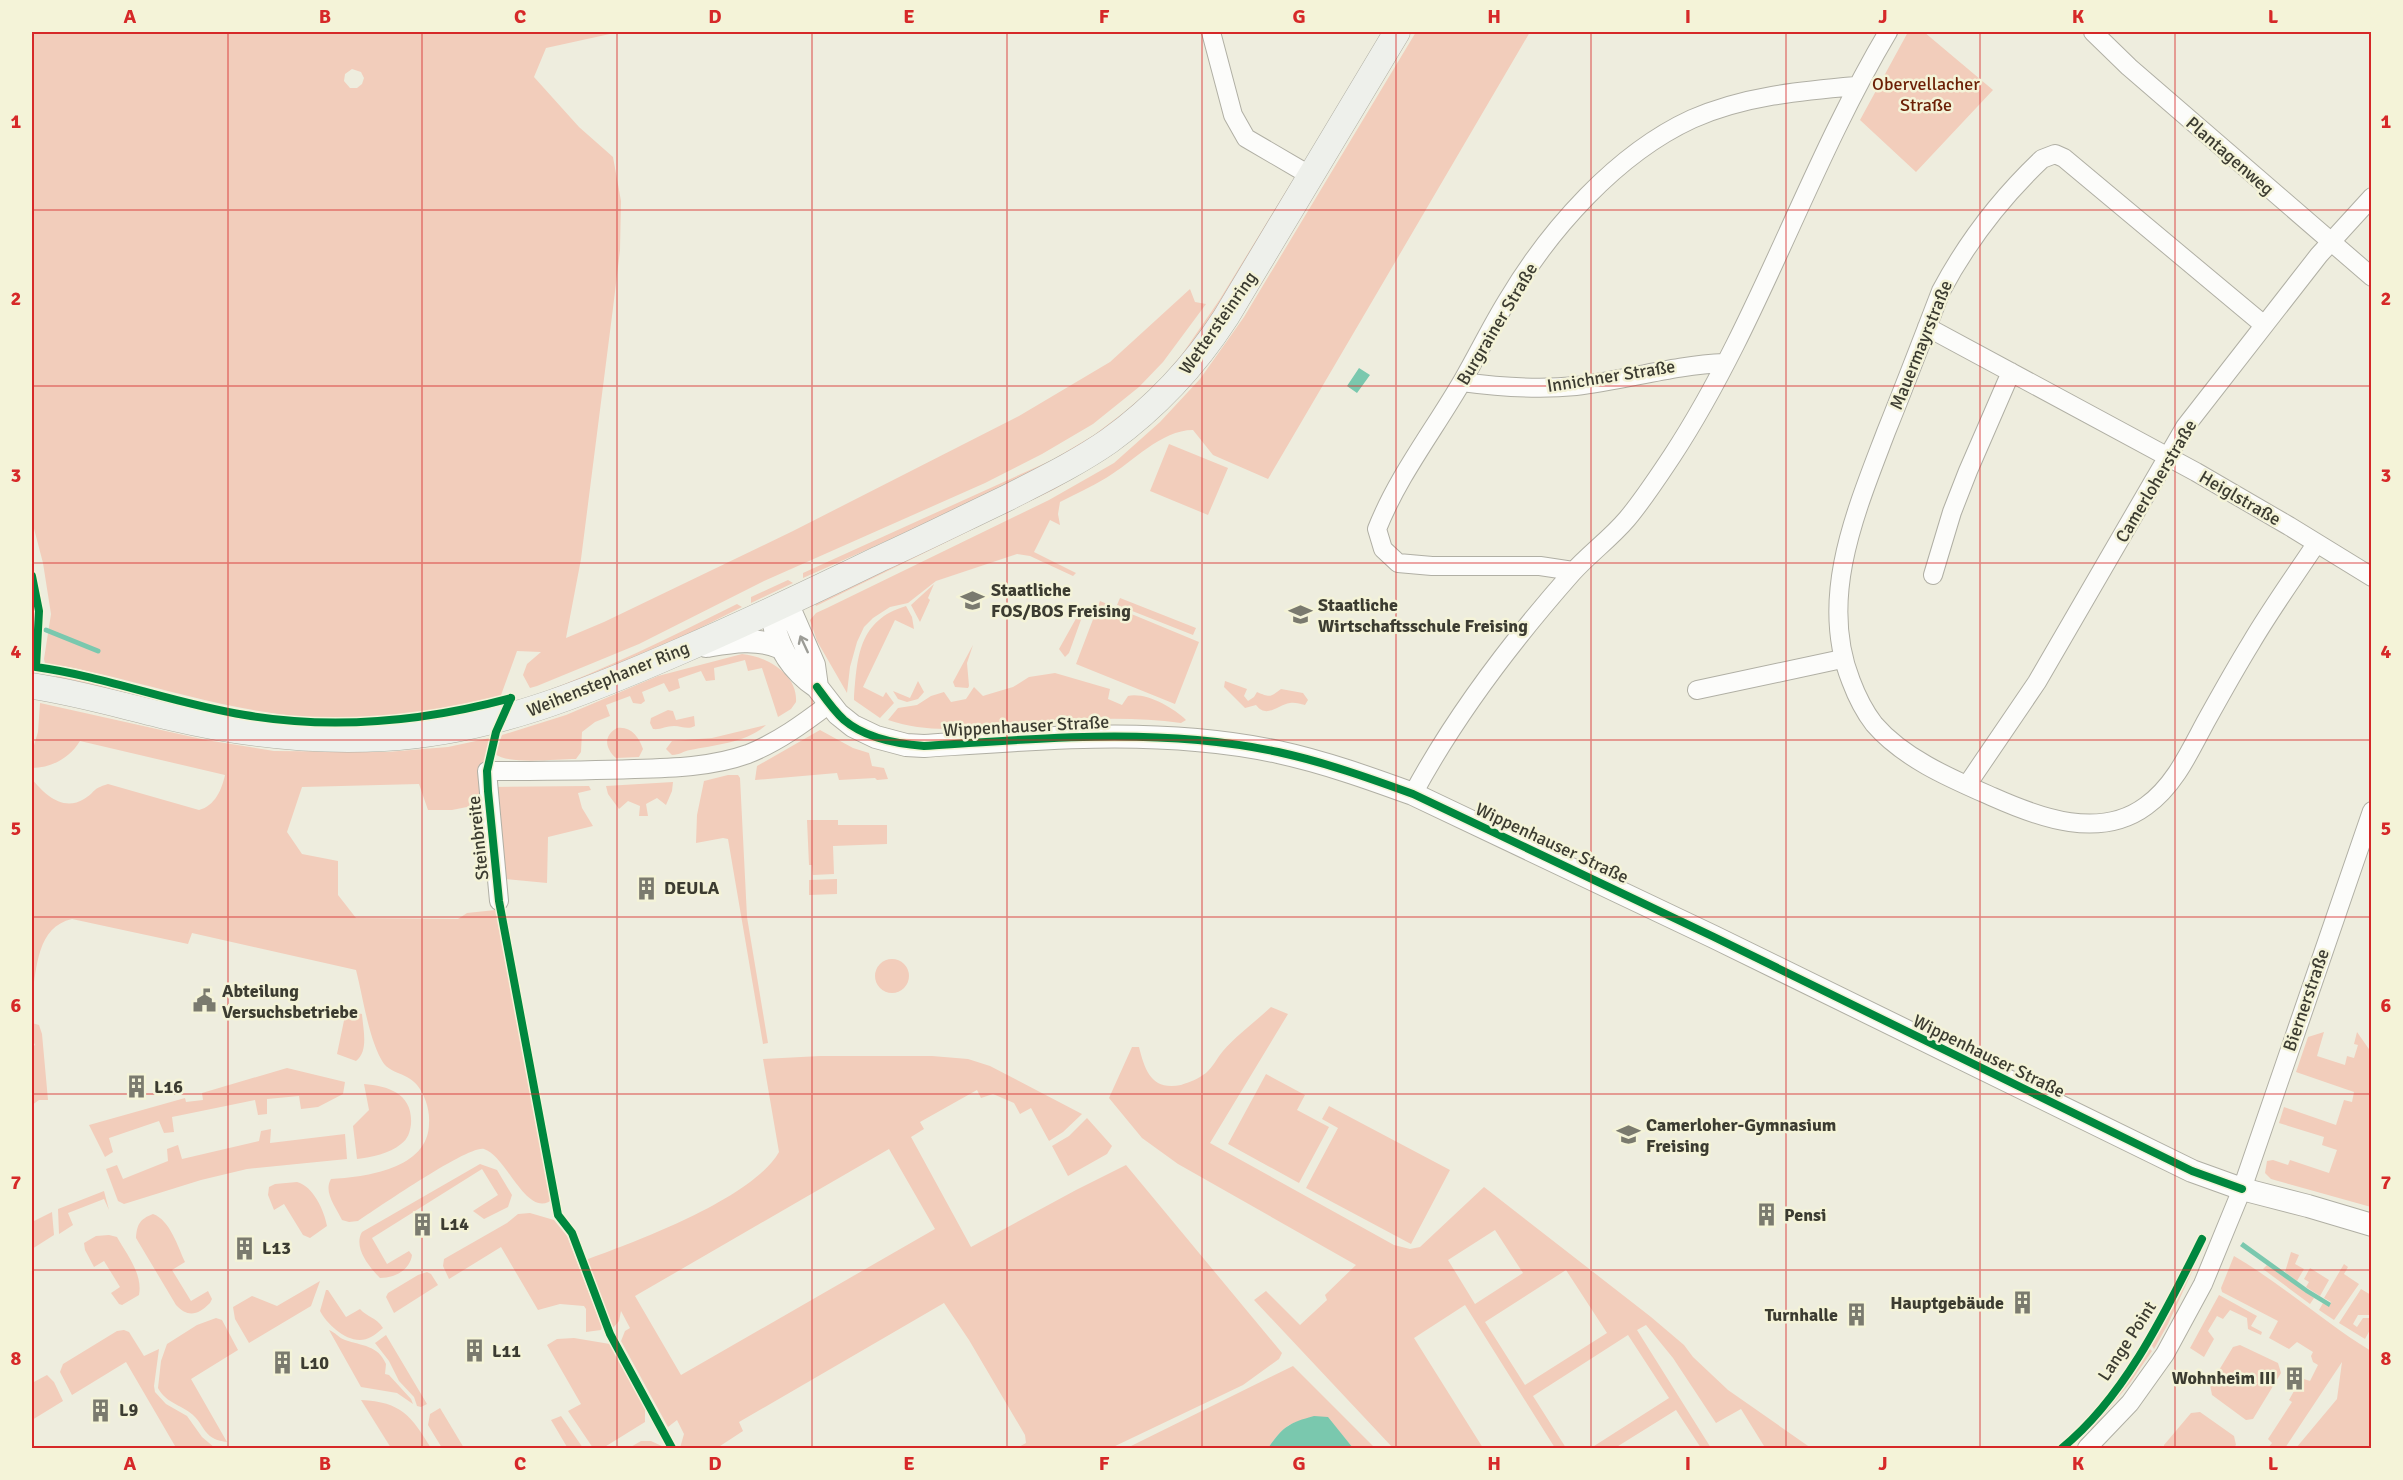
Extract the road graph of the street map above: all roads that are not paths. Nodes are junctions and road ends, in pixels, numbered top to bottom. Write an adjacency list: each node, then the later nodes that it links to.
1 (1212, 32): 6 (street)
2 (1398, 32): 6 (main road, Wettersteinring)
3 (1888, 32): 5 (street)
4 (2093, 32): 8 (street, Plantagenweg)
5 (1856, 86): 12 (street); 14 (street, Burgrainer Straße)
6 (1311, 176): 20 (main road, Wettersteinring)
7 (2372, 197): 8 (street, Camerloherstraße)
8 (2331, 243): 9 (street, Plantagenweg); 10 (street, Camerloherstraße)
9 (2372, 277)
10 (2264, 325): 11 (street, Mauermayrstraße); 15 (street, Camerloherstraße)
11 (1927, 327): 13 (street, Heiglstraße); 23 (street, Mauermayrstraße)
12 (1725, 363): 14 (street, Innichner Straße); 17 (street)
13 (2011, 372): 15 (street, Heiglstraße); 18 (street)
14 (1461, 382): 17 (street, Burgrainer Straße)
15 (2167, 457): 16 (street, Heiglstraße); 27 (street, Camerloherstraße)
16 (2316, 544): 19 (street, Heiglstraße); 27 (street, Mauermayrstraße)
17 (1573, 571): 28 (street)
18 (1933, 575)
19 (2372, 577)
20 (780, 607): 21 (street); 22 (main road, Weihenstephaner Ring); 26 (street, one-way to 20)
21 (779, 647): 22 (street); 26 (street, Wippenhauser Straße)
22 (681, 651): 24 (main road, Weihenstephaner Ring)
23 (1842, 659): 25 (street); 27 (street, Mauermayrstraße)
24 (32, 686)
25 (1697, 690)
26 (823, 695): 28 (street, Wippenhauser Straße); 30 (street, Steinbreite)
27 (1968, 785)
28 (1413, 794): 31 (street, Wippenhauser Straße)
29 (2372, 811): 31 (street, Biernerstraße)
30 (499, 901)
31 (2242, 1189): 32 (street, Wippenhauser Straße); 33 (street, Lange Point)
32 (2372, 1225)
33 (2087, 1449)

